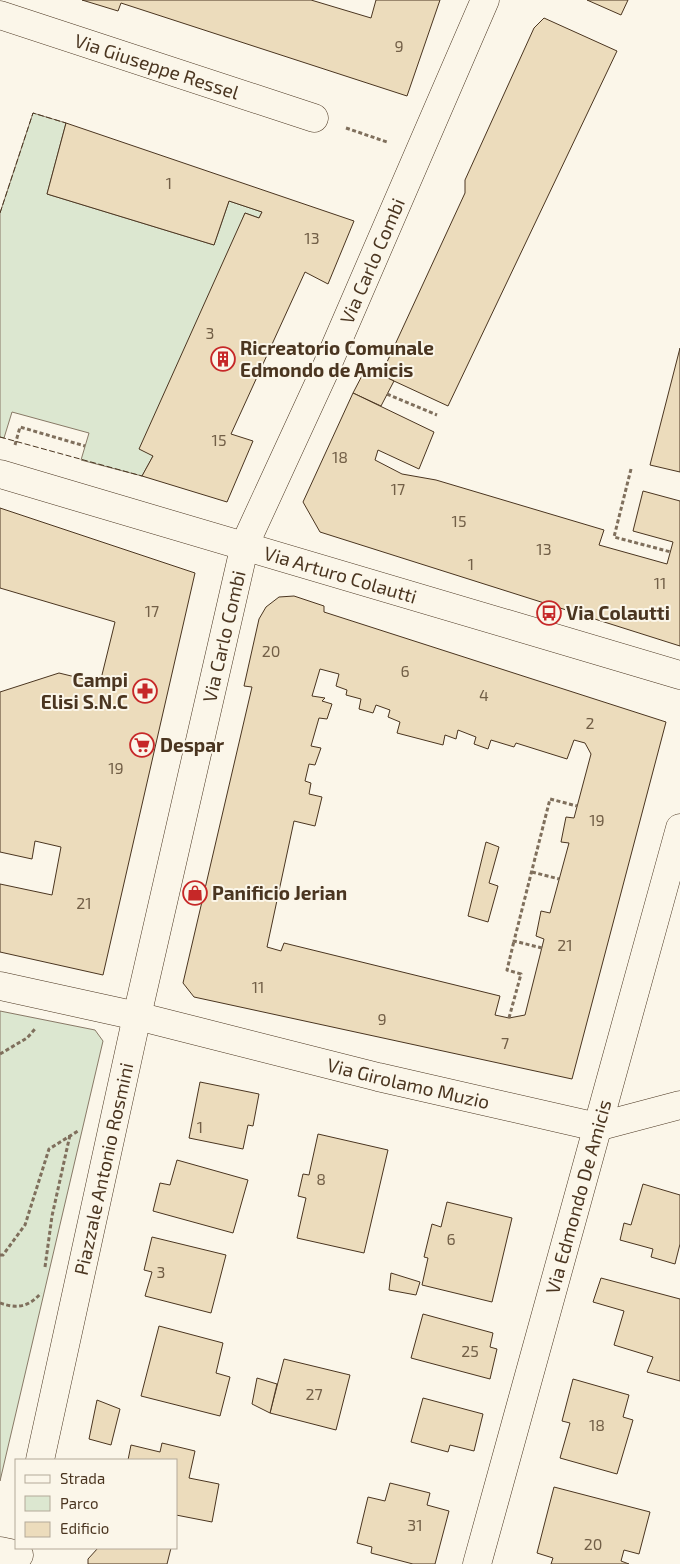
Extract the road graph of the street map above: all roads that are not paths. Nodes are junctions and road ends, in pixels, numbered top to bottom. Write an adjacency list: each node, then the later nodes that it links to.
1 (486, 0): 5 (street, Via Carlo Combi)
2 (0, 15): 3 (street, Via Giuseppe Ressel)
3 (314, 118)
4 (0, 474): 5 (street, Via Arturo Colautti)
5 (245, 544): 6 (street, Via Arturo Colautti); 9 (street, Via Carlo Combi)
6 (680, 675)
7 (680, 828): 11 (street, Via Edmondo De Amicis)
8 (0, 986): 9 (street)
9 (137, 1016): 11 (street, Via Girolamo Muzio); 12 (street, Piazzale Antonio Rosmini)
10 (680, 1105): 11 (street, Via Girolamo Muzio)
11 (597, 1126): 13 (street, Via Edmondo De Amicis)
12 (40, 1459)
13 (477, 1564)

